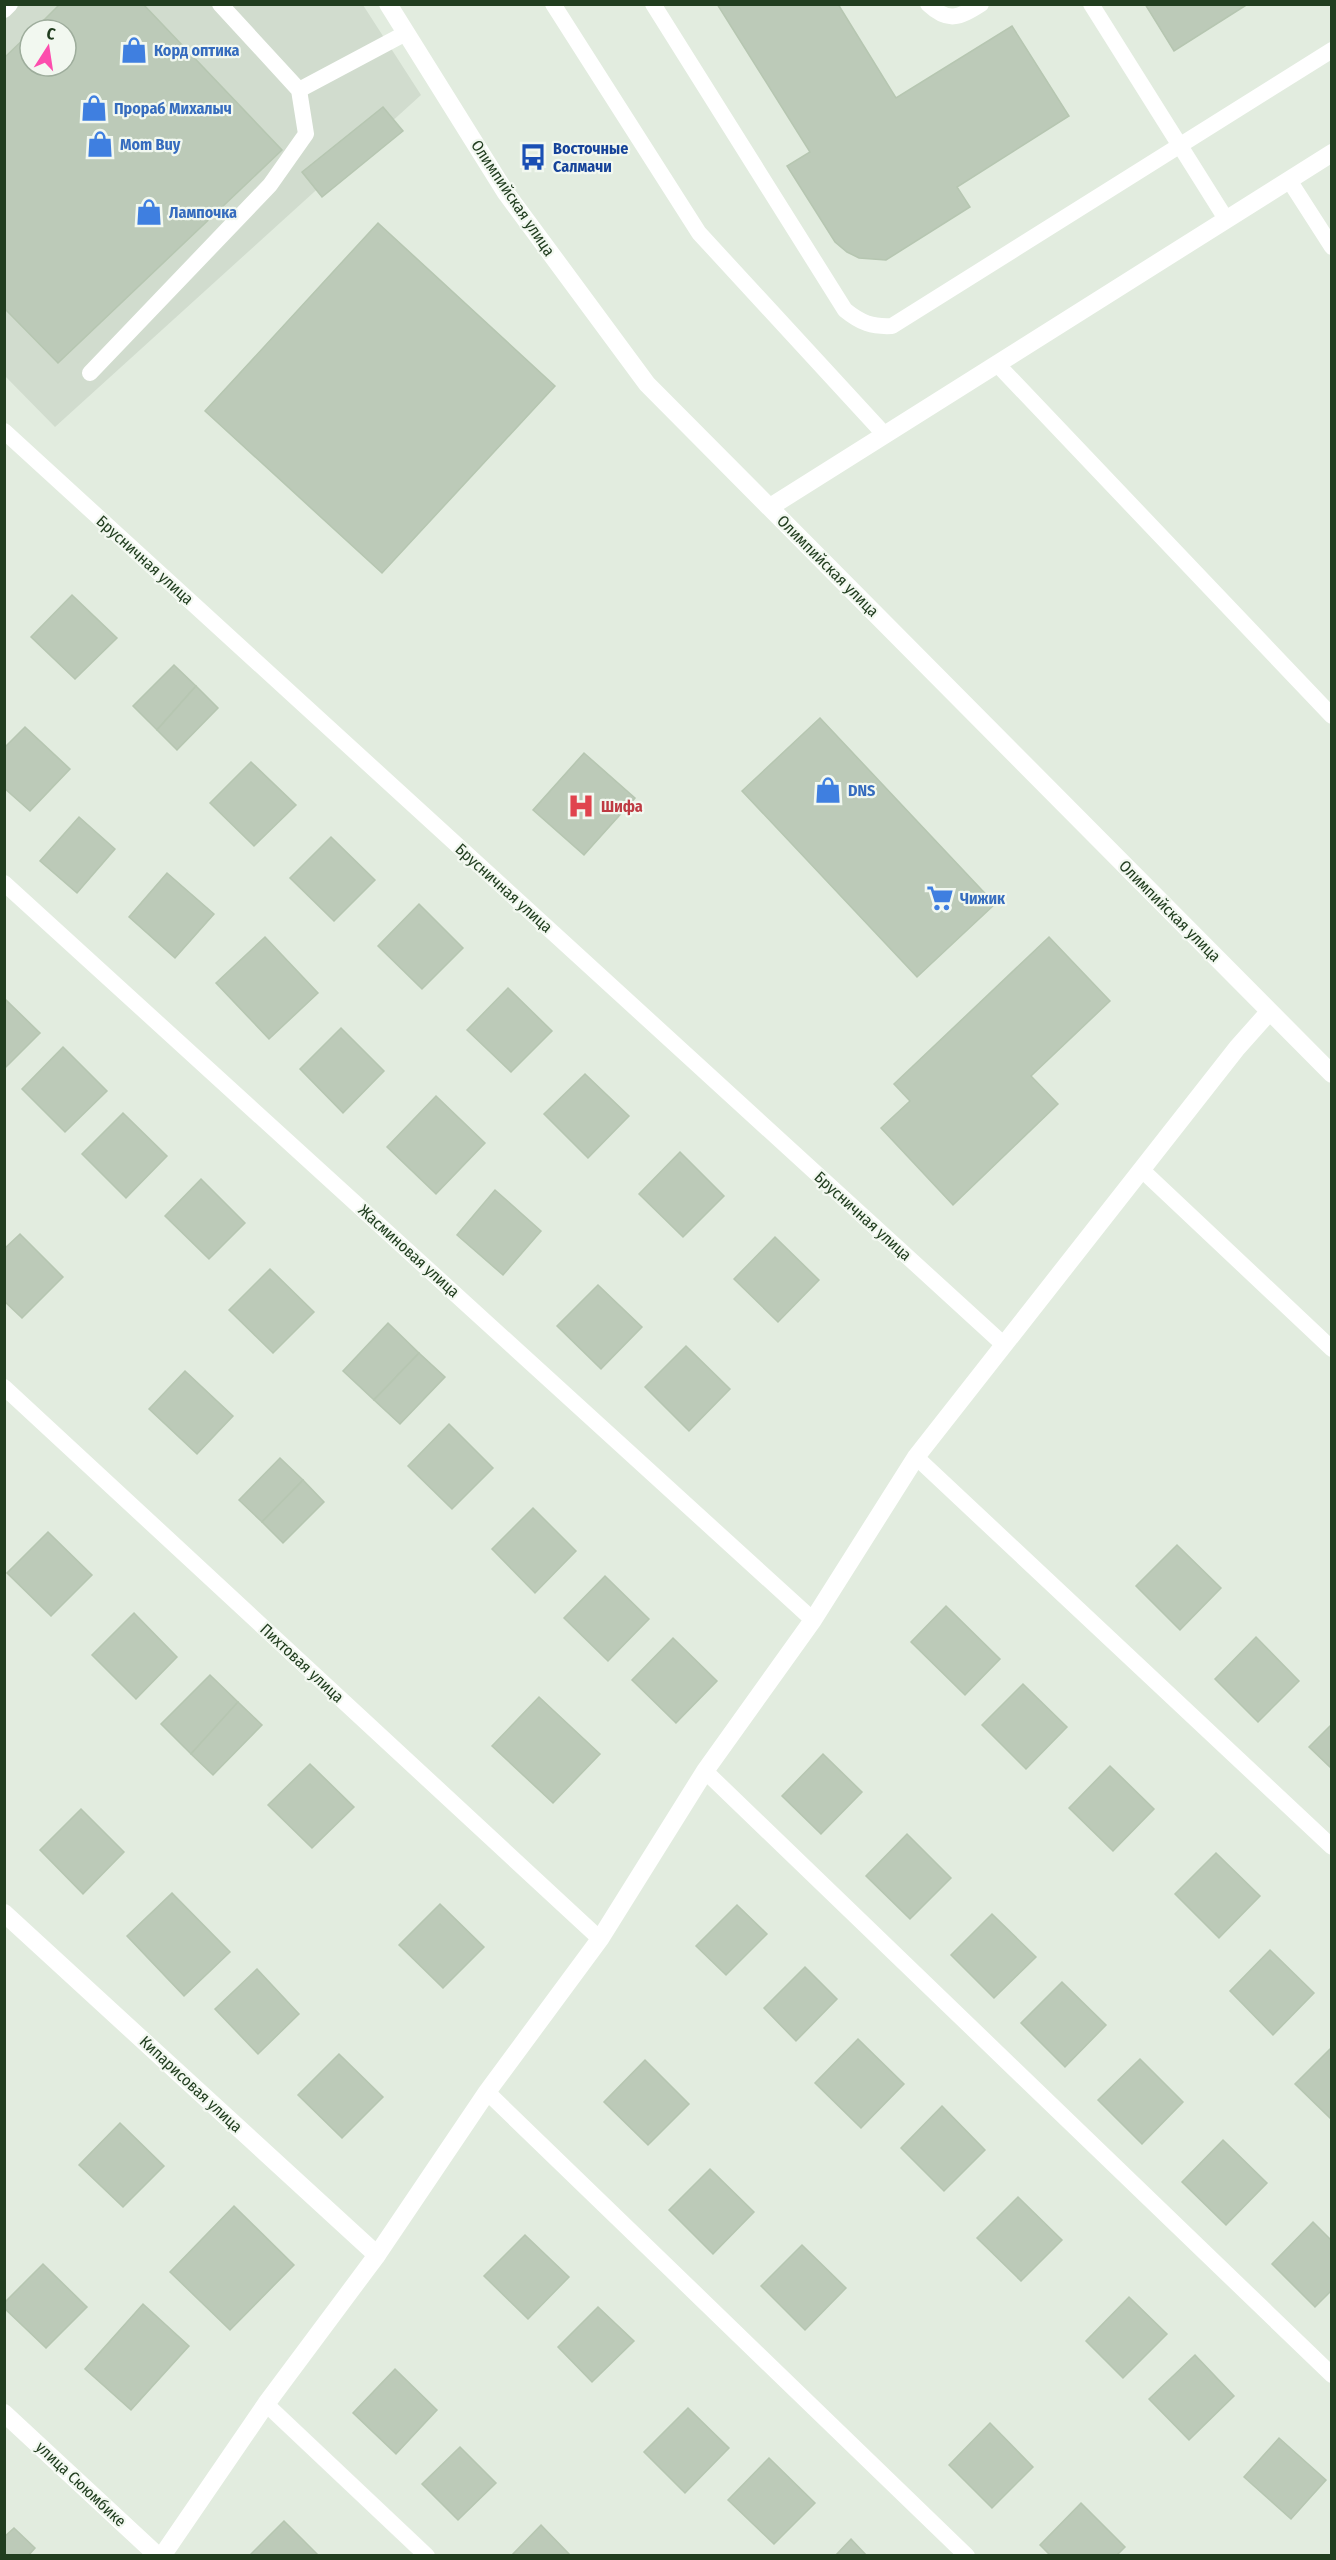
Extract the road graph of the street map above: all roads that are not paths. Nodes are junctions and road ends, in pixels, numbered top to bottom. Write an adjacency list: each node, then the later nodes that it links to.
1 (10, 4): 9 (lane)
2 (220, 4): 12 (lane)
3 (388, 4): 10 (street, Олимпийская улица)
4 (553, 4): 21 (lane)
5 (653, 4): 13 (lane)
6 (928, 4): 7 (lane)
7 (981, 4)
8 (1091, 4): 13 (lane)
9 (4, 10)
10 (406, 33): 12 (lane); 22 (street, Олимпийская улица)
11 (1332, 50): 13 (lane)
12 (299, 90): 19 (lane)
13 (1180, 146): 16 (lane)
14 (1332, 153): 15 (street)
15 (1289, 180): 16 (street); 17 (lane)
16 (1227, 219): 18 (street)
17 (1332, 247)
18 (997, 364): 21 (street); 23 (lane)
19 (90, 373)
20 (4, 431): 28 (lane, Брусничная улица)
21 (885, 435): 22 (street)
22 (770, 507): 25 (street, Олимпийская улица)
23 (1332, 716)
24 (4, 883): 32 (lane, Жасминовая улица)
25 (1269, 1012): 26 (street, Олимпийская улица); 27 (street)
26 (1332, 1074)
27 (1142, 1170): 28 (street); 29 (lane)
28 (1003, 1344): 31 (street)
29 (1332, 1349)
30 (4, 1387): 36 (lane, Пихтовая улица)
31 (916, 1457): 32 (street); 34 (lane)
32 (813, 1620): 33 (street)
33 (705, 1771): 36 (street); 39 (lane)
34 (1332, 1847)
35 (4, 1913): 38 (street, Кипарисовая улица)
36 (600, 1939): 37 (street)
37 (487, 2092): 38 (street); 44 (lane)
38 (377, 2255): 40 (street)
39 (1332, 2375)
40 (266, 2404): 42 (street); 43 (lane)
41 (4, 2413): 42 (street, улица Сююмбике)
42 (160, 2556)
43 (426, 2556)
44 (967, 2556)

